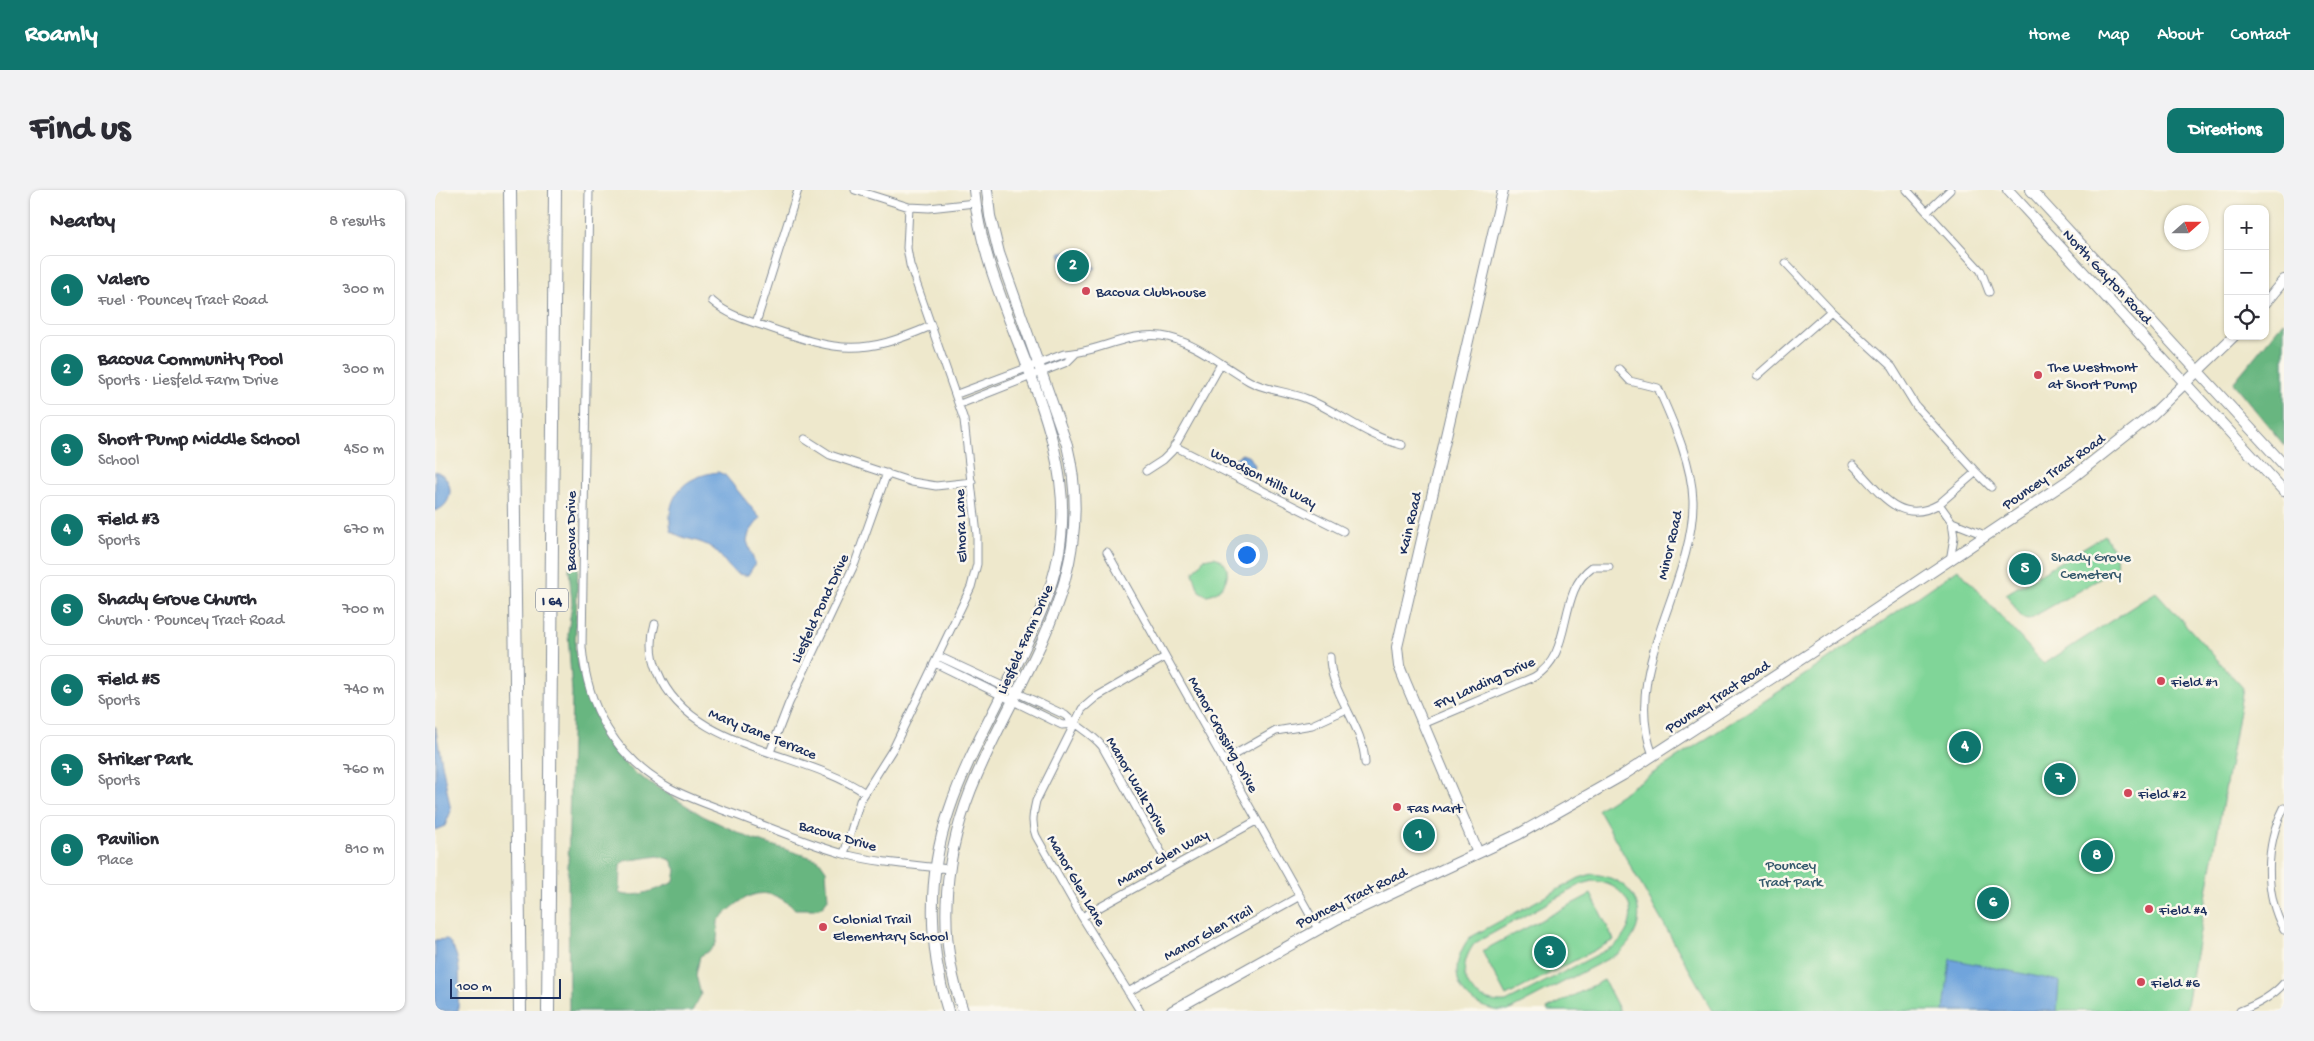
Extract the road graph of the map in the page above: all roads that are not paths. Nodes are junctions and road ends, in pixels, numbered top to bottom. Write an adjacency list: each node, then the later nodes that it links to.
1 (510, 190): 79 (highway, I 64)
2 (555, 190): 80 (highway, I 64)
3 (589, 190): 68 (street, Bacova Drive)
4 (798, 190): 22 (street)
5 (855, 190): 14 (street)
6 (974, 190): 13 (street, Liesfeld Farm Drive)
7 (987, 190): 26 (street, Liesfeld Farm Drive)
8 (1503, 190): 60 (street, Kain Road)
9 (1907, 190): 15 (street)
10 (1951, 190): 15 (street)
11 (2008, 190): 31 (street, North Gayton Road)
12 (2031, 190): 28 (street, North Gayton Road)
13 (975, 203): 14 (street); 29 (street, Liesfeld Farm Drive)
14 (909, 207): 23 (street, Elnora Lane)
15 (1927, 212): 18 (street)
16 (1786, 263): 21 (street)
17 (2284, 280): 19 (street)
18 (1989, 292)
19 (2269, 298)
20 (712, 302): 22 (street)
21 (1831, 311): 30 (street); 40 (street)
22 (756, 324): 23 (street)
23 (931, 326): 32 (street, Elnora Lane)
24 (2230, 340): 28 (street, Pouncey Tract Road)
25 (1221, 364): 26 (street); 35 (street); 36 (street)
26 (1040, 368): 29 (street); 57 (street, Liesfeld Farm Drive)
27 (1619, 368): 62 (street, Minor Road)
28 (2199, 371): 31 (street, Pouncey Tract Road); 38 (street, North Gayton Road)
29 (1028, 373): 32 (street); 33 (street); 56 (street, Liesfeld Farm Drive)
30 (1757, 376)
31 (2186, 383): 44 (street, North Gayton Road); 48 (street, Pouncey Tract Road)
32 (957, 394): 33 (street, Elnora Lane)
33 (960, 404): 42 (street, Elnora Lane)
34 (805, 439): 41 (street)
35 (1402, 445)
36 (1174, 446): 39 (street); 47 (street, Woodson Hills Way)
37 (1853, 465): 45 (street)
38 (2284, 465)
39 (1146, 471)
40 (1976, 472): 43 (street); 45 (street)
41 (887, 473): 42 (street); 61 (street, Liesfeld Pond Drive)
42 (972, 482): 55 (street, Elnora Lane)
43 (1991, 487)
44 (2284, 491)
45 (1939, 504): 46 (street)
46 (1952, 522): 48 (street); 50 (street)
47 (1343, 530)
48 (1987, 536): 50 (street, Pouncey Tract Road)
49 (1107, 552): 53 (street, Manor Crossing Drive)
50 (1950, 561): 62 (street, Pouncey Tract Road)
51 (1609, 567): 60 (street, Fry Landing Drive)
52 (655, 624): 61 (street, Mary Jane Terrace)
53 (1165, 657): 59 (street, Manor Glen Lane); 63 (street, Manor Crossing Drive)
54 (1329, 657): 58 (street)
55 (936, 659): 56 (street, Manor Walk Drive); 65 (street, Elnora Lane)
56 (1004, 692): 57 (street, Manor Walk Drive); 70 (street, Liesfeld Farm Drive)
57 (1015, 697): 59 (street, Manor Walk Drive); 72 (street, Liesfeld Farm Drive)
58 (1347, 710): 63 (street); 64 (street)
59 (1074, 724): 71 (street, Manor Walk Drive); 74 (street, Manor Glen Lane)
60 (1423, 724): 69 (street, Kain Road)
61 (770, 752): 65 (street, Mary Jane Terrace)
62 (1653, 755): 69 (street, Pouncey Tract Road)
63 (1223, 761): 67 (street, Manor Crossing Drive)
64 (1365, 763)
65 (865, 793): 68 (street, Elnora Lane)
66 (2284, 808): 76 (street)
67 (1256, 821): 71 (street, Manor Glen Way); 73 (street, Manor Crossing Drive)
68 (844, 854): 70 (street, Bacova Drive)
69 (1478, 854): 75 (street, Pouncey Tract Road)
70 (936, 868): 72 (street, Bacova Drive); 81 (street, Liesfeld Farm Drive)
71 (1170, 868): 74 (street, Manor Glen Way)
72 (949, 869): 82 (street, Liesfeld Farm Drive)
73 (1300, 896): 75 (street, Manor Crossing Drive); 78 (street, Manor Glen Trail)
74 (1082, 918): 78 (street, Manor Glen Lane)
75 (1318, 929): 84 (street, Pouncey Tract Road)
76 (2284, 930)
77 (2284, 983): 85 (street)
78 (1129, 992): 83 (street, Manor Glen Lane)
79 (520, 1010)
80 (548, 1011)
81 (948, 1011)
82 (963, 1011)
83 (1141, 1011)
84 (1172, 1011)
85 (2240, 1011)

